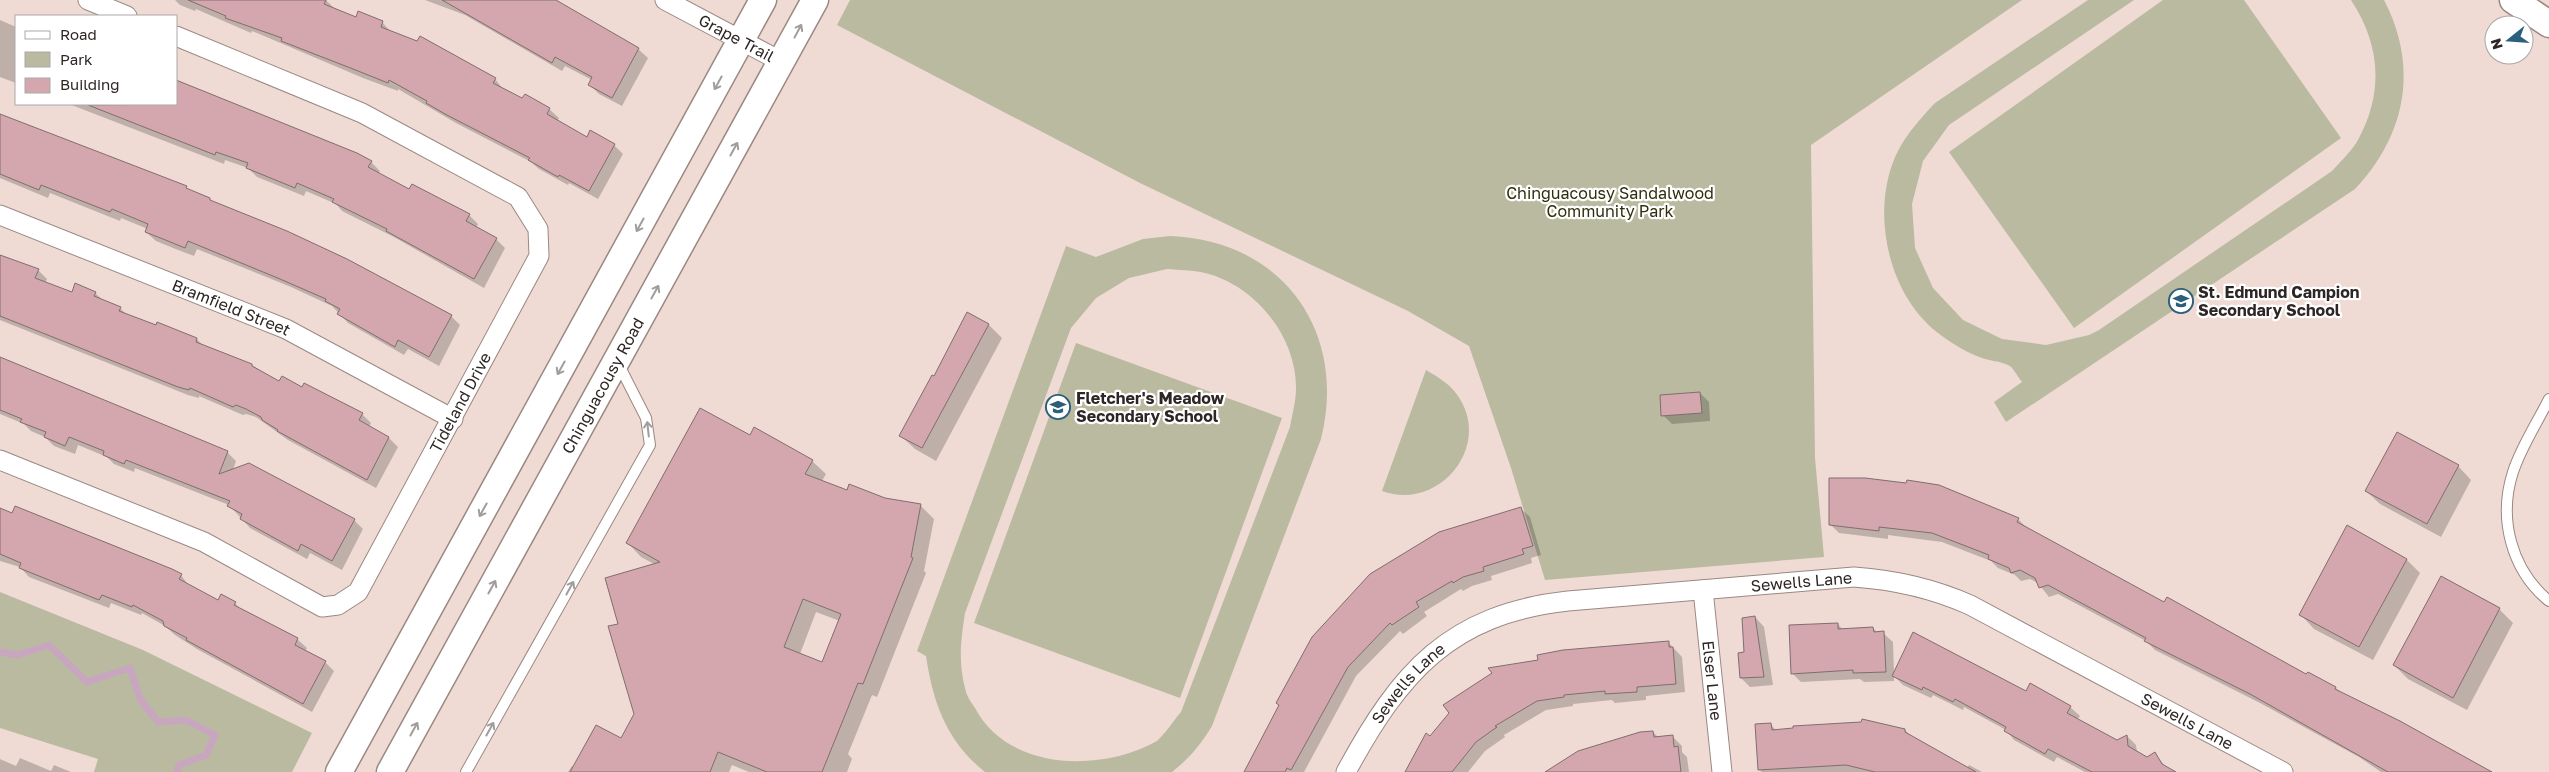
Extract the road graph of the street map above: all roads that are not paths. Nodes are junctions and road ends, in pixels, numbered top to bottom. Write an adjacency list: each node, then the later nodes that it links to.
1 (88, 0): 6 (street)
2 (665, 0): 9 (street, Grape Trail)
3 (764, 0): 9 (main road)
4 (815, 0): 10 (main road, Chinguacousy Road, one-way to 4)
5 (2513, 0): 7 (main road)
6 (125, 15)
7 (2549, 24)
8 (178, 37): 14 (street, Tideland Drive)
9 (742, 40): 10 (street, Grape Trail); 18 (main road, one-way to 18)
10 (782, 62): 12 (main road, Chinguacousy Road, one-way to 10)
11 (0, 215): 14 (street, Bramfield Street)
12 (617, 360): 19 (main road, Chinguacousy Road, one-way to 12); 20 (lane, one-way to 12)
13 (2549, 399): 17 (lane)
14 (452, 419): 15 (street, Tideland Drive)
15 (0, 460)
16 (1703, 590): 21 (street, Sewells Lane); 22 (street, Elser Lane); 23 (street, Sewells Lane)
17 (2549, 601)
18 (339, 772)
19 (390, 772)
20 (466, 772)
21 (1346, 772)
22 (1722, 772)
23 (2283, 772)

